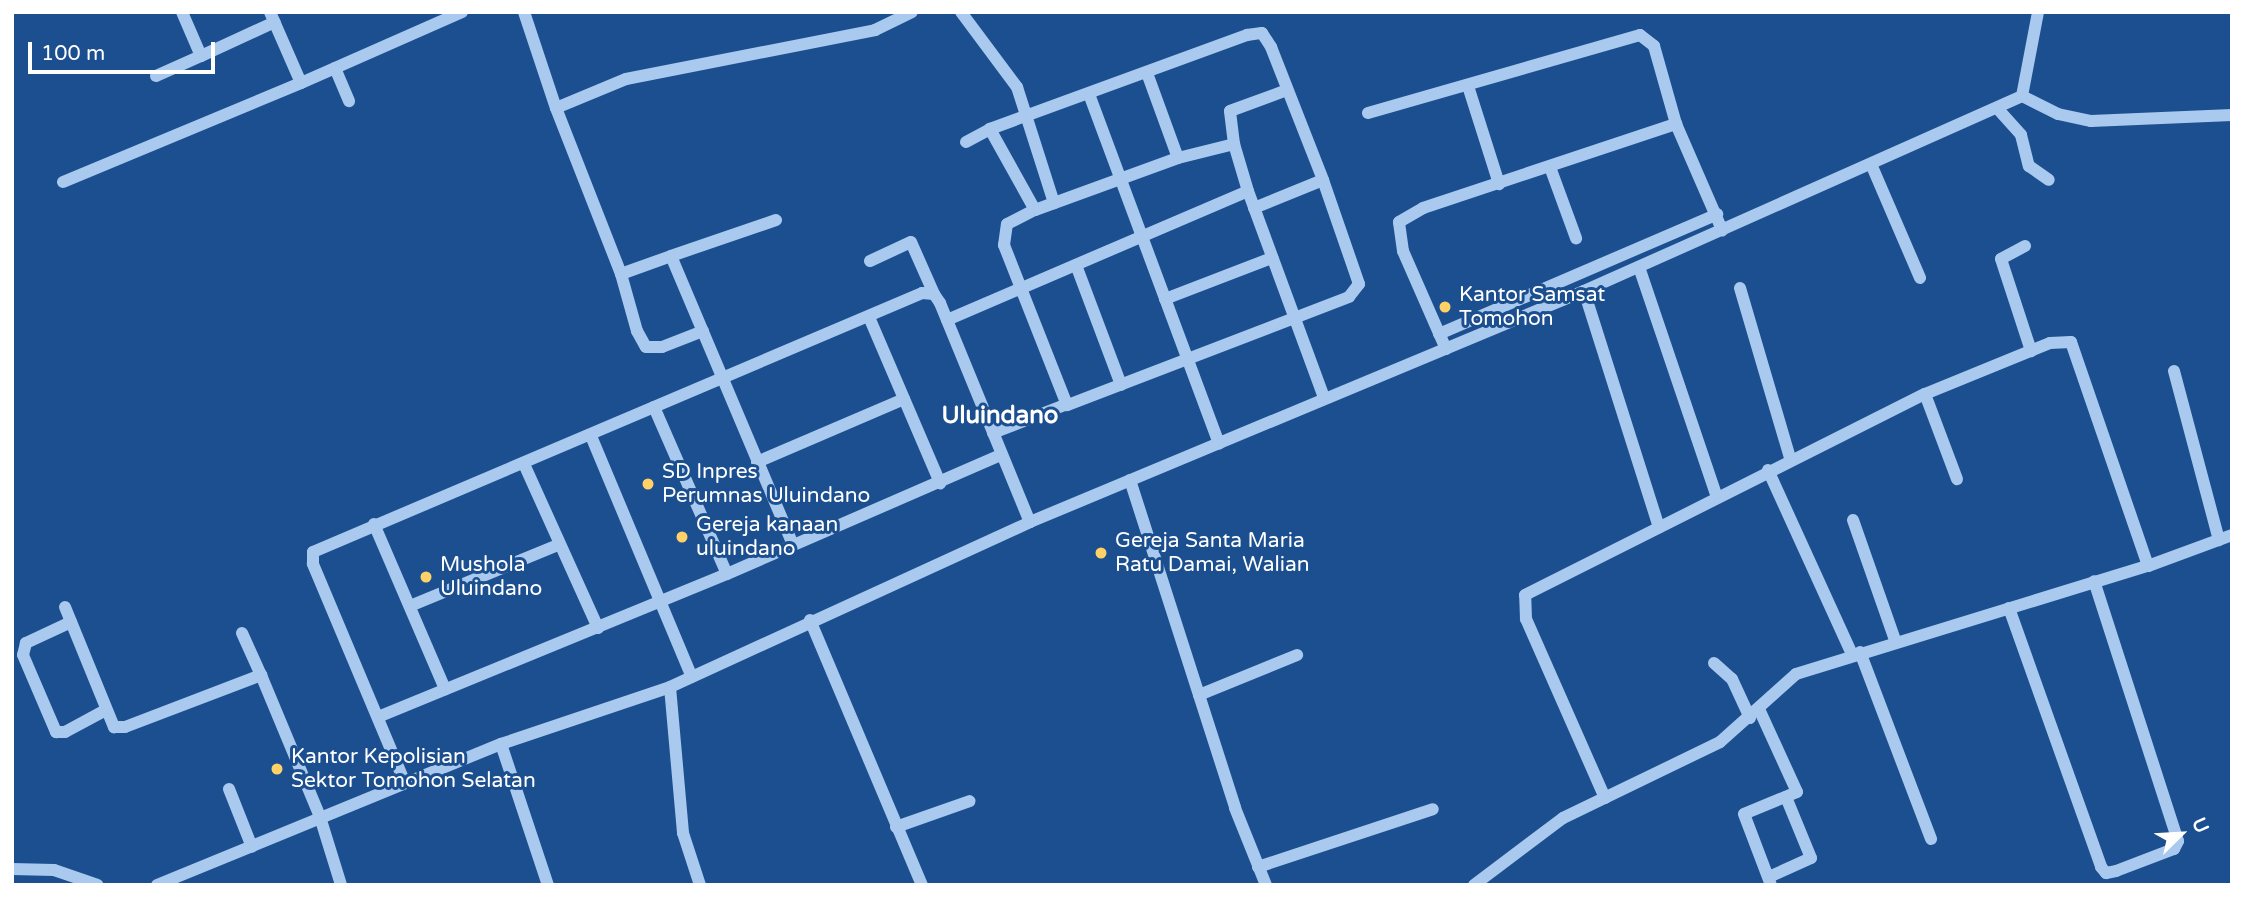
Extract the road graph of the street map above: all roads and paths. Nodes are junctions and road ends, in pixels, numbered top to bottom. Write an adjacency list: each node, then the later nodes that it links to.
1 (182, 12): 8 (street)
2 (462, 12): 9 (street)
3 (524, 12): 18 (street)
4 (912, 12): 18 (street)
5 (961, 12): 21 (street)
6 (2038, 12): 16 (street)
7 (272, 17): 8 (street); 12 (street)
8 (201, 56): 11 (street)
9 (335, 68): 12 (street); 17 (street)
10 (1147, 73): 14 (street); 15 (street); 27 (street)
11 (156, 76)
12 (301, 83): 33 (street)
13 (1468, 86): 20 (street); 23 (street); 34 (street)
14 (1287, 90): 26 (street); 31 (street)
15 (1089, 94): 21 (street); 30 (street)
16 (2022, 96): 19 (street); 22 (street)
17 (349, 102)
18 (556, 108): 50 (street)
19 (1997, 108): 28 (street); 32 (street)
20 (1368, 113)
21 (1024, 114): 24 (street); 36 (street)
22 (2232, 115)
23 (1676, 124): 29 (street); 39 (street)
24 (990, 129): 25 (street); 38 (street)
25 (966, 142)
26 (1234, 144): 27 (street); 35 (street)
27 (1178, 158): 30 (street)
28 (1871, 164): 41 (street); 51 (street)
29 (1550, 167): 34 (street); 42 (street)
30 (1119, 180): 36 (street); 43 (street)
31 (1323, 180): 37 (street); 58 (street)
32 (2049, 180)
33 (63, 182)
34 (1499, 184): 61 (street)
35 (1248, 191): 37 (street); 43 (street)
36 (1054, 203): 38 (street)
37 (1254, 208): 46 (street)
38 (1035, 209): 52 (street)
39 (1717, 214): 41 (street); 61 (street)
40 (776, 219): 45 (street)
41 (1722, 230): 49 (street)
42 (1576, 238)
43 (1142, 239): 48 (street); 56 (street)
44 (2025, 246): 63 (street)
45 (671, 256): 50 (street); 60 (street)
46 (1272, 258): 56 (street); 58 (street)
47 (870, 261): 55 (street)
48 (1076, 265): 52 (street); 67 (street)
49 (1639, 267): 54 (street); 84 (street)
50 (621, 274): 60 (street)
51 (1920, 278)
52 (1022, 287): 59 (street); 71 (street)
53 (1740, 288): 77 (street)
54 (1584, 291): 62 (street); 88 (street)
55 (934, 294): 57 (street); 59 (street)
56 (1165, 299): 64 (street)
57 (869, 317): 66 (street); 70 (street)
58 (1293, 318): 64 (street); 69 (street)
59 (947, 320): 73 (street)
60 (703, 331): 66 (street)
61 (1439, 334): 62 (street)
62 (1446, 349): 69 (street)
63 (2031, 351): 68 (street); 92 (street)
64 (1188, 360): 67 (street); 75 (street)
65 (2174, 371): 89 (street)
66 (722, 377): 72 (street); 78 (street)
67 (1121, 385): 71 (street)
68 (1926, 394): 77 (street); 81 (street)
69 (1324, 398): 75 (street)
70 (904, 399): 78 (street); 83 (street)
71 (1065, 405): 73 (street)
72 (654, 407): 74 (street); 93 (street)
73 (993, 433): 76 (street)
74 (591, 436): 79 (street); 95 (street)
75 (1219, 444): 82 (street)
76 (1002, 455): 83 (street); 86 (street)
77 (1791, 461): 80 (street)
78 (757, 462): 91 (street)
79 (524, 464): 87 (street); 90 (street)
80 (1768, 470): 84 (street); 104 (street)
81 (1957, 479)
82 (1130, 480): 86 (street); 111 (street)
83 (940, 483): 91 (street)
84 (1717, 497): 88 (street)
85 (1853, 520): 103 (street)
86 (1030, 522): 99 (street)
87 (374, 524): 96 (street); 114 (street)
88 (1659, 527): 119 (street)
89 (2225, 537): 92 (street)
90 (558, 545): 96 (street); 101 (street)
91 (793, 545): 93 (street)
92 (2148, 566): 94 (street)
93 (727, 574): 95 (street)
94 (2094, 580): 98 (street); 98 (street)
95 (662, 601): 101 (street); 108 (street)
96 (410, 606): 110 (street)
97 (65, 607): 100 (street)
98 (2009, 608): 103 (street)
99 (810, 620): 108 (street); 123 (street)
100 (71, 622): 112 (street); 112 (street)
101 (598, 628): 110 (street)
102 (242, 633): 107 (street)
103 (1896, 643): 104 (street)
104 (1856, 653): 113 (street); 124 (street)
105 (1297, 655): 111 (street)
106 (1714, 663): 113 (street)
107 (261, 675): 112 (street); 122 (street)
108 (692, 677): 109 (street)
109 (670, 687): 115 (street); 134 (street)
110 (445, 689): 114 (street)
111 (1199, 695): 126 (street)
112 (104, 711)
113 (1755, 713): 118 (street); 119 (street)
114 (377, 717): 116 (street)
115 (501, 744): 116 (street); 133 (street)
116 (405, 783): 122 (street)
117 (229, 789): 125 (street)
118 (1786, 797): 129 (street); 129 (street)
119 (1605, 799): 137 (street)
120 (970, 801): 123 (street)
121 (1433, 809): 126 (street)
122 (320, 817): 125 (street); 132 (street)
123 (896, 827): 135 (street)
124 (1931, 839)
125 (252, 847): 128 (street)
126 (1258, 867): 136 (street)
127 (12, 869): 130 (street)
128 (196, 879): 131 (street)
129 (1770, 881)
130 (98, 885)
131 (157, 885)
132 (341, 885)
133 (548, 885)
134 (700, 885)
135 (922, 885)
136 (1266, 885)
137 (1474, 885)

